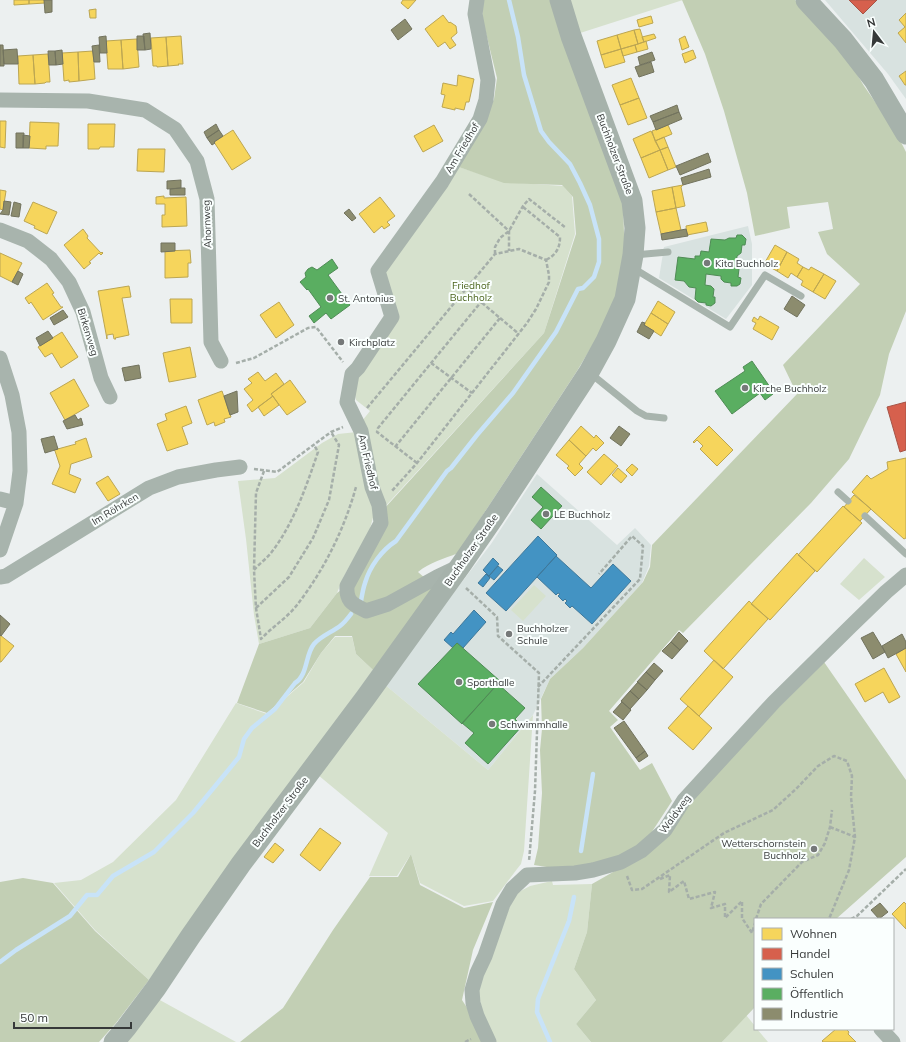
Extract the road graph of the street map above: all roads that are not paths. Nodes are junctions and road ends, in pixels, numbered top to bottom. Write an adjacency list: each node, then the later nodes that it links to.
1 (477, 0): 23 (street, Am Friedhof)
2 (560, 0): 8 (street, Buchholzer Straße)
3 (806, 0): 5 (street)
4 (0, 100): 11 (street, Ahornweg)
5 (906, 134)
6 (0, 230): 13 (street, Birkenweg)
7 (668, 252): 8 (lane)
8 (632, 261): 9 (lane); 12 (street, Buchholzer Straße)
9 (801, 296)
10 (0, 358): 19 (street)
11 (220, 361)
12 (589, 372): 14 (lane); 23 (street, Buchholzer Straße)
13 (110, 397)
14 (664, 418)
15 (240, 467): 25 (street, Im Röhrken)
16 (838, 492): 18 (lane)
17 (0, 499): 19 (street)
18 (848, 502)
19 (16, 503): 21 (street)
20 (865, 516): 22 (lane)
21 (0, 550)
22 (906, 554)
23 (461, 565): 29 (street, Buchholzer Straße)
24 (906, 575): 27 (street, Waldweg)
25 (0, 577)
26 (906, 584): 27 (street, Waldweg)
27 (886, 592): 30 (street, Waldweg)
28 (881, 1030): 31 (street)
29 (114, 1042)
30 (490, 1042)
31 (892, 1042)

